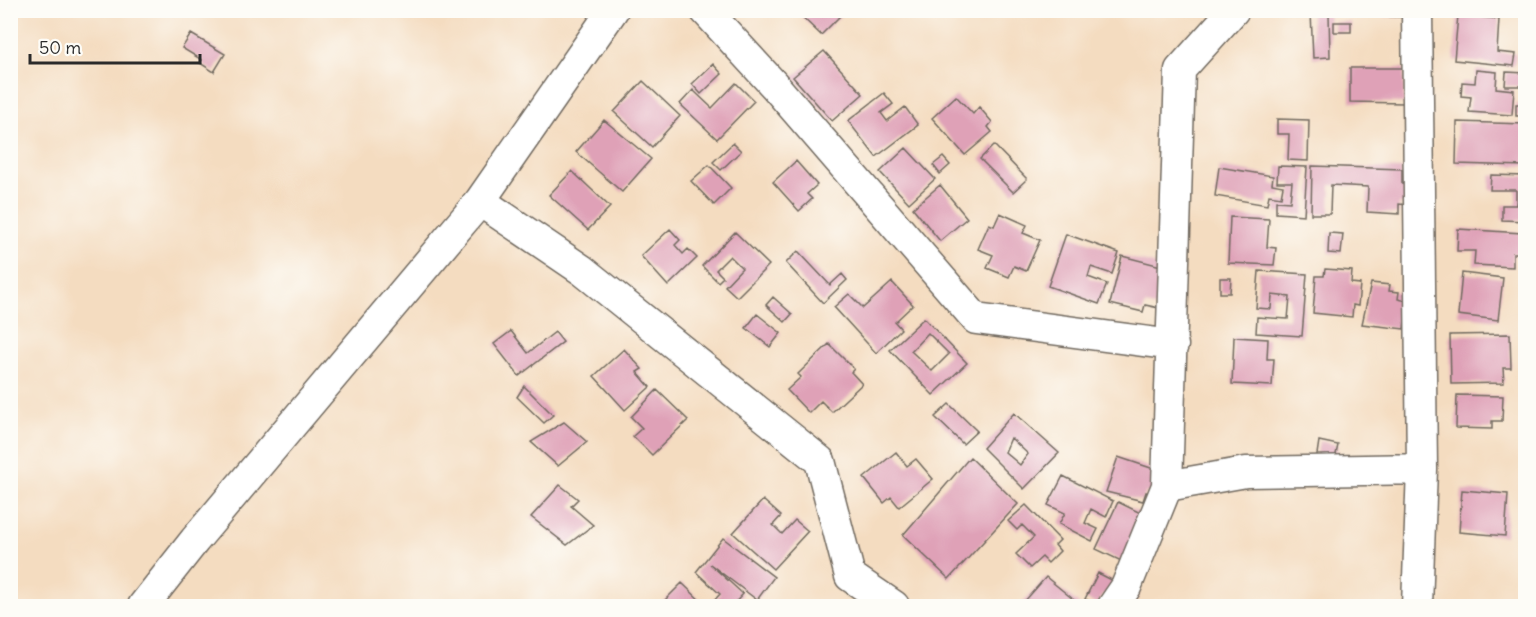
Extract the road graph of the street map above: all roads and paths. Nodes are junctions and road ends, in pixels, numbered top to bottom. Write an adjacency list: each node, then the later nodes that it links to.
1 (613, 10): 5 (street)
2 (705, 10): 6 (street)
3 (1234, 10): 6 (street)
4 (1410, 11): 7 (street)
5 (480, 201): 9 (street); 10 (street)
6 (1173, 345): 8 (street)
7 (1422, 469): 8 (street); 12 (street)
8 (1167, 486): 11 (street)
9 (143, 606)
10 (894, 606)
11 (1113, 606)
12 (1417, 606)

